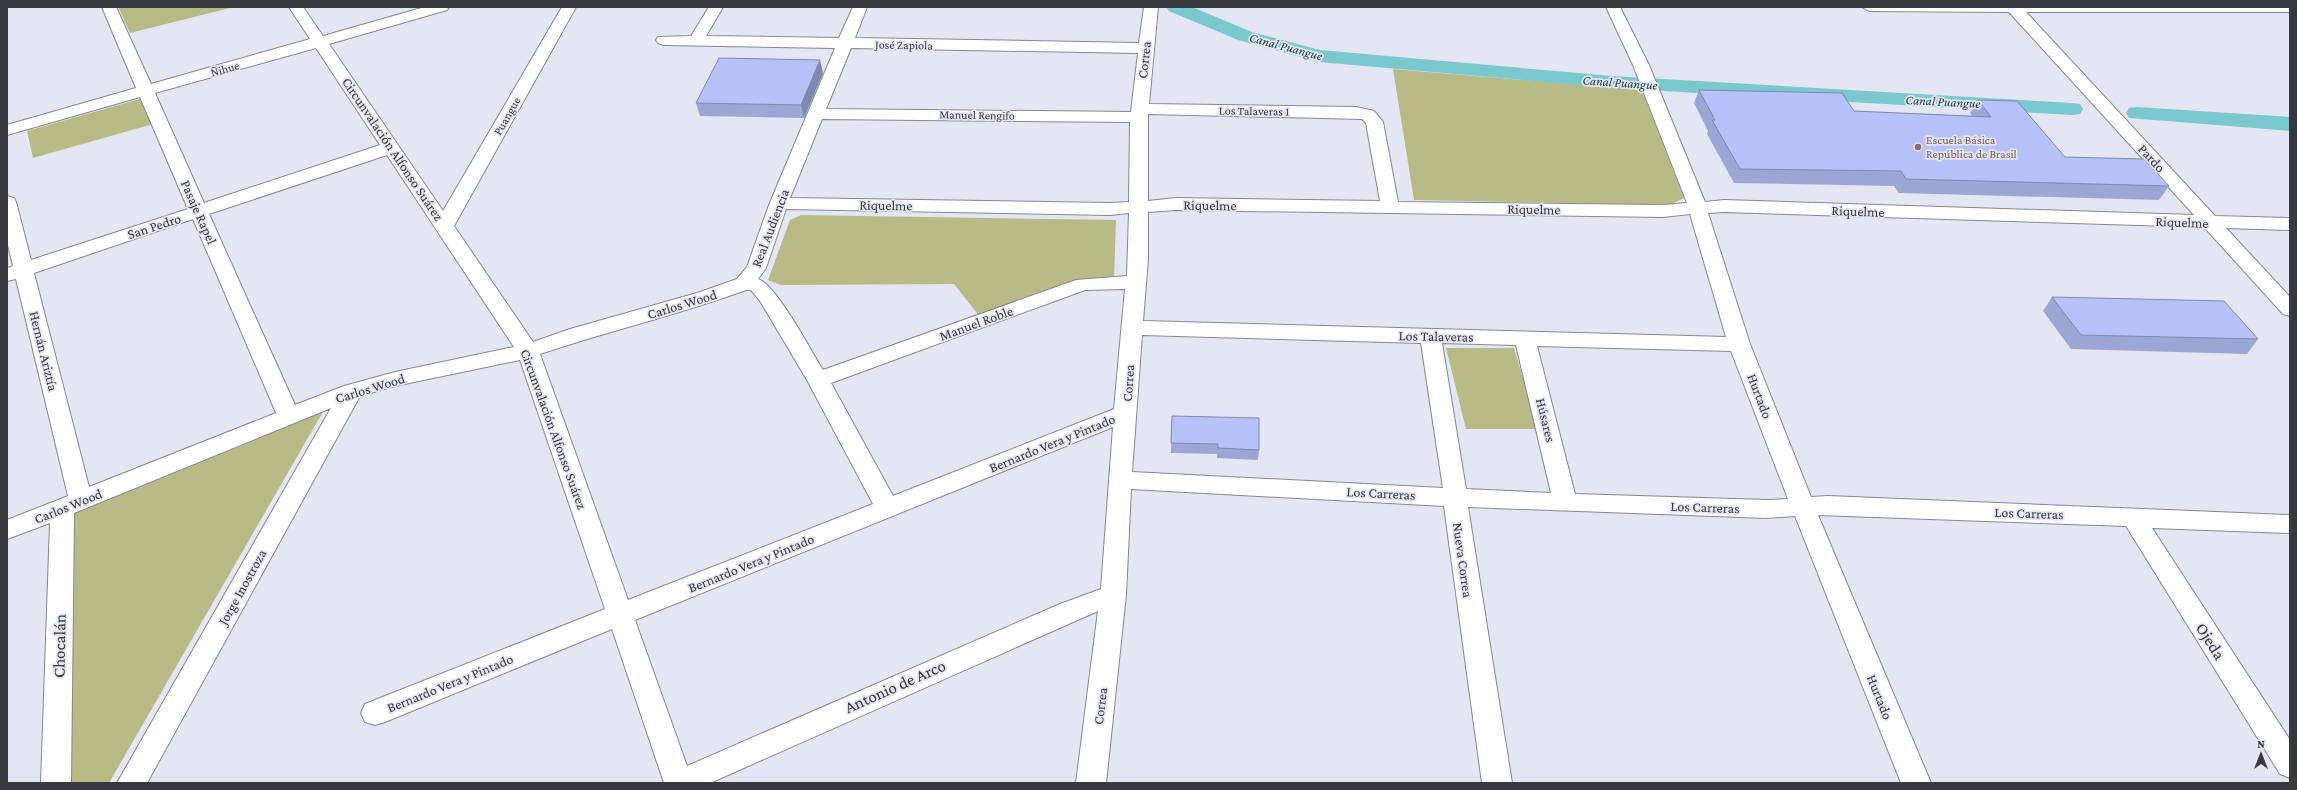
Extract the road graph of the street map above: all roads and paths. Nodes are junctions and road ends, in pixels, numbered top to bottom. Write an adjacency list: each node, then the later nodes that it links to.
1 (109, 7): 17 (street, Pasaje Rapel)
2 (296, 7): 14 (street, Circunvalación Alfonso Suárez)
3 (442, 7): 14 (street, Ñihue)
4 (569, 7): 30 (street, Puangue)
5 (716, 7): 13 (street)
6 (860, 7): 15 (street, Real Audiencia)
7 (1151, 7): 16 (street, Correa)
8 (1613, 7): 26 (street, Hurtado)
9 (1869, 7): 10 (street)
10 (2014, 8): 11 (street); 28 (street, Pardo)
11 (2290, 8)
12 (664, 40): 13 (street, José Zapiola)
13 (696, 40): 15 (street, José Zapiola)
14 (320, 42): 17 (street, Ñihue); 21 (street, Circunvalación Alfonso Suárez)
15 (845, 45): 16 (street, José Zapiola); 19 (street, Real Audiencia)
16 (1145, 48): 18 (street, Correa)
17 (146, 92): 20 (street, Ñihue); 27 (street, Pasaje Rapel)
18 (1139, 113): 19 (street, Manuel Rengifo); 24 (street, Correa); 25 (street, Los Talaveras 1)
19 (816, 114): 23 (street, Real Audiencia)
20 (7, 130)
21 (392, 147): 27 (street, San Pedro); 30 (street, Circunvalación Alfonso Suárez)
22 (7, 202): 31 (street, Hernán Ariztía)
23 (778, 205): 24 (street, Riquelme); 33 (street, Real Audiencia)
24 (1139, 206): 25 (street, Riquelme); 32 (street, Correa)
25 (1390, 207): 26 (street, Riquelme)
26 (1698, 210): 28 (street, Riquelme); 38 (street, Hurtado)
27 (198, 211): 31 (street, San Pedro); 43 (street, Pasaje Rapel)
28 (2212, 223): 29 (street, Riquelme); 34 (street, Pardo)
29 (2290, 224)
30 (445, 225): 39 (street, Circunvalación Alfonso Suárez)
31 (15, 272): 47 (street, Hernán Ariztía)
32 (1136, 282): 35 (street, Correa); 40 (street, Manuel Roble)
33 (744, 283): 39 (street, Carlos Wood); 40 (street, Real Audiencia)
34 (2290, 309)
35 (1132, 328): 36 (street, Los Talaveras); 42 (street, Correa)
36 (1430, 336): 37 (street, Los Talaveras); 45 (street, Nueva Correa)
37 (1524, 338): 38 (street, Los Talaveras); 46 (street, Húsares)
38 (1739, 344): 48 (street, Hurtado)
39 (528, 351): 41 (street, Carlos Wood); 54 (street, Circunvalación Alfonso Suárez)
40 (818, 380): 49 (street, Real Audiencia)
41 (352, 391): 43 (street, Carlos Wood); 58 (street, Jorge Inostroza)
42 (1126, 413): 44 (street, Correa); 49 (street, Bernardo Vera y Pintado)
43 (289, 417): 47 (street, Carlos Wood)
44 (1120, 480): 45 (street, Los Carreras); 53 (street, Correa)
45 (1454, 496): 46 (street, Los Carreras); 61 (street, Nueva Correa)
46 (1564, 503): 48 (street, Los Carreras)
47 (71, 504): 52 (street, Carlos Wood); 57 (street, Chocalán)
48 (1803, 507): 50 (street, Los Carreras); 62 (street, Hurtado)
49 (888, 509): 54 (street, Bernardo Vera y Pintado)
50 (2133, 518): 51 (street, Los Carreras); 56 (street, Ojeda)
51 (2290, 524)
52 (7, 530)
53 (1113, 595): 59 (street, Antonio de Arco); 60 (street, Correa)
54 (620, 615): 55 (street, Bernardo Vera y Pintado); 59 (street, Circunvalación Alfonso Suárez)
55 (375, 713)
56 (2290, 765)
57 (56, 783)
58 (132, 783)
59 (679, 783)
60 (1091, 783)
61 (1497, 783)
62 (1916, 783)

